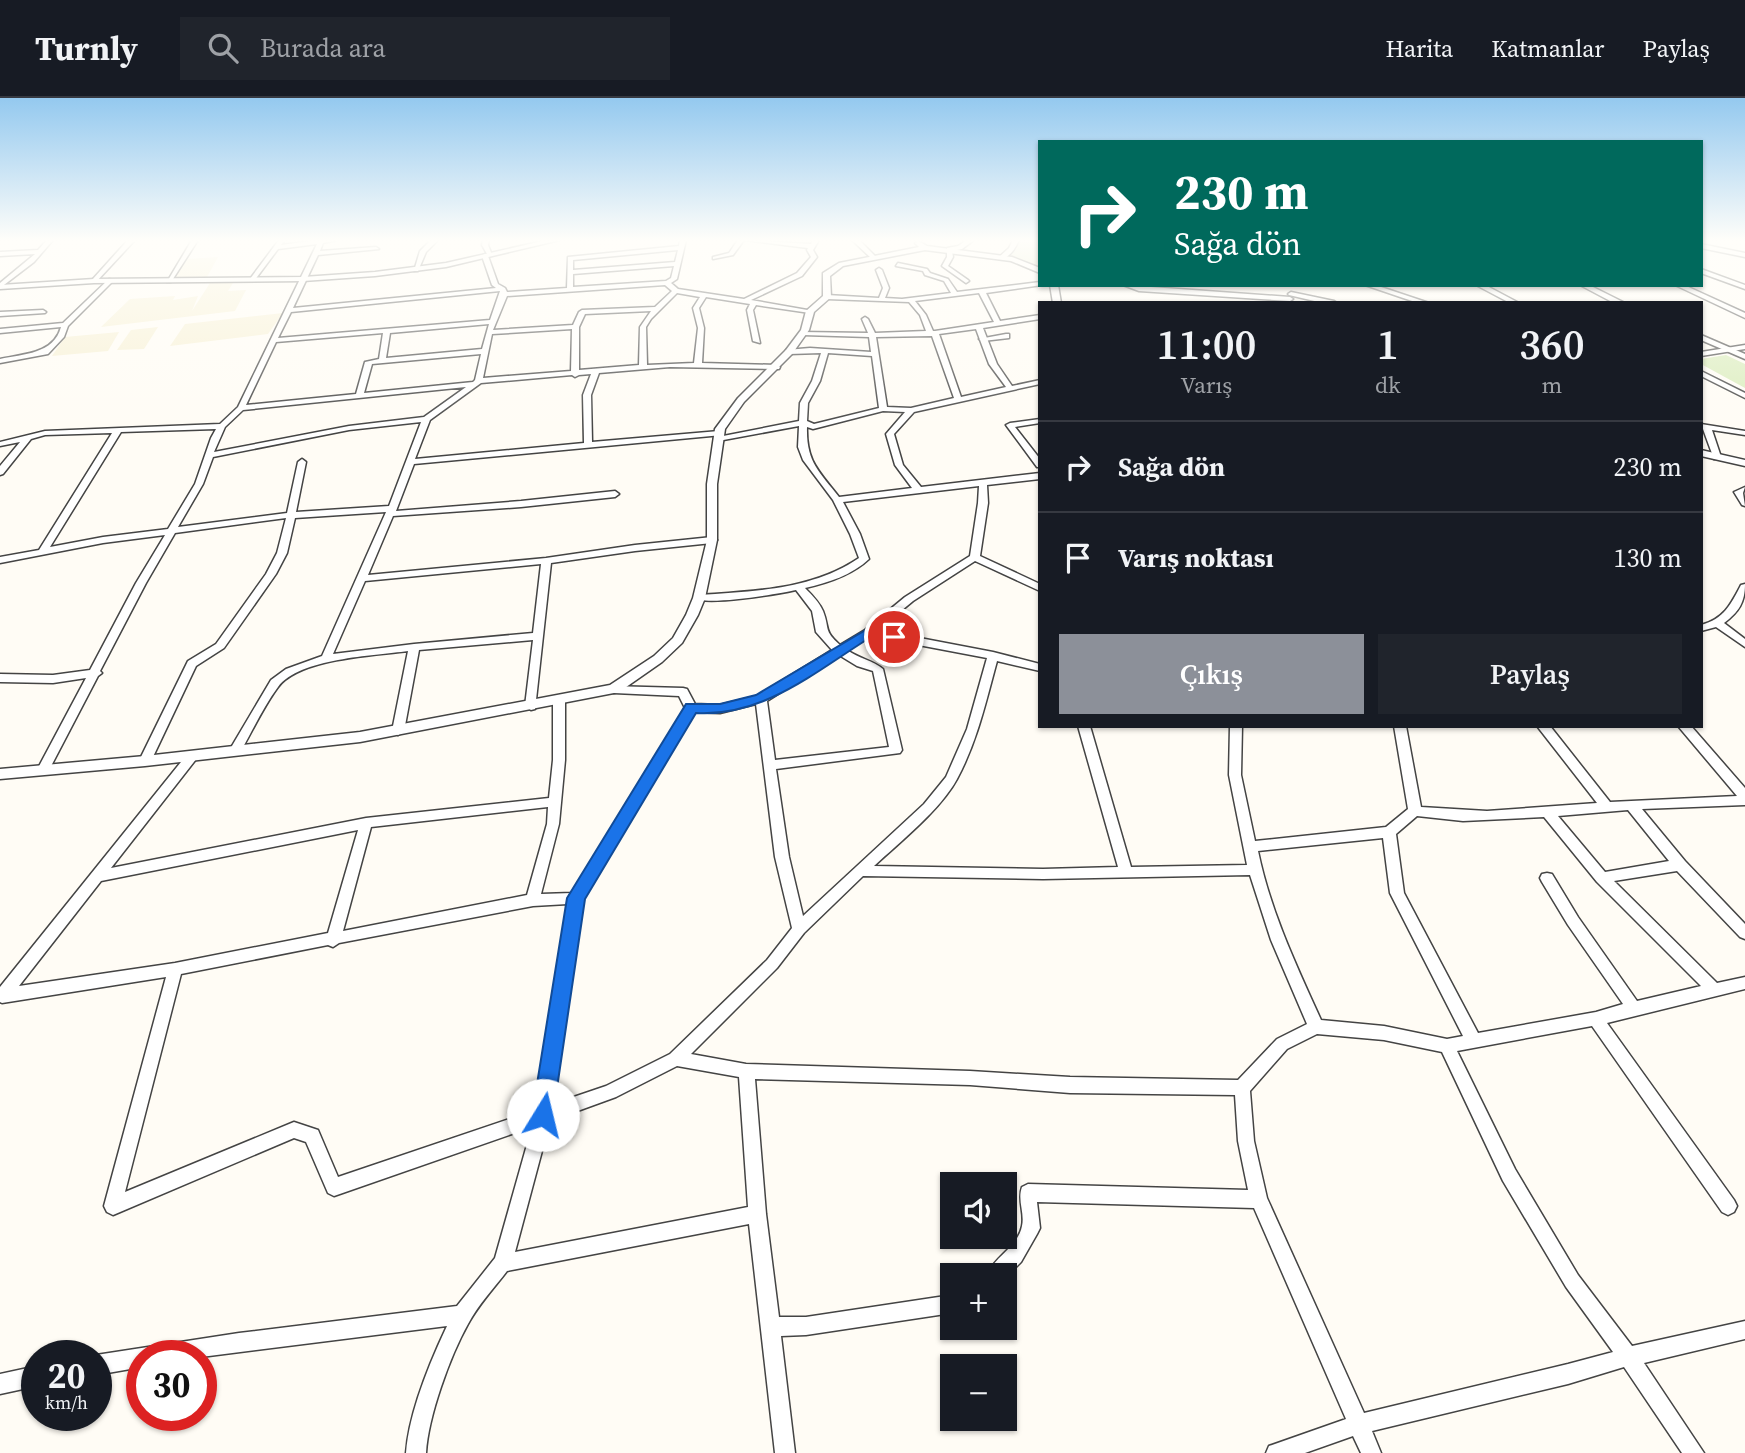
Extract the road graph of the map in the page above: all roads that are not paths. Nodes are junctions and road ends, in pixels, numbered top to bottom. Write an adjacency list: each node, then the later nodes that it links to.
1 (87, 303): 23 (street)
2 (292, 303): 14 (street)
3 (369, 303): 14 (street)
4 (499, 303): 21 (street)
5 (664, 303): 13 (street)
6 (699, 303): 47 (street)
7 (751, 303): 36 (street)
8 (764, 303): 15 (street)
9 (820, 303): 15 (street)
10 (913, 303): 30 (street)
11 (988, 303): 22 (street)
12 (1717, 303): 18 (street)
13 (658, 309): 24 (street); 49 (street)
14 (289, 310): 35 (street)
15 (810, 311): 29 (street)
16 (43, 312): 17 (street)
17 (0, 314)
18 (1745, 316)
19 (1038, 317): 22 (street)
20 (865, 319): 31 (street)
21 (493, 322): 27 (street); 28 (street)
22 (998, 323): 25 (street)
23 (65, 325): 26 (street); 45 (street)
24 (576, 327): 28 (street); 51 (street)
25 (979, 327): 30 (street); 34 (street)
26 (0, 331)
27 (387, 331): 35 (street); 46 (street)
28 (489, 332): 39 (street)
29 (803, 333): 31 (street); 41 (street)
30 (933, 334): 31 (street); 58 (street)
31 (872, 335): 42 (street)
32 (1006, 336): 34 (street)
33 (1703, 338): 38 (street)
34 (983, 339): 55 (street)
35 (274, 340): 59 (street)
36 (757, 341)
37 (1745, 347): 38 (street)
38 (1731, 349): 43 (street); 44 (street)
39 (485, 351): 46 (street); 54 (street)
40 (825, 351): 41 (street); 42 (street); 64 (street)
41 (789, 352): 48 (street)
42 (876, 354): 60 (street)
43 (1703, 354)
44 (1745, 357)
45 (0, 360)
46 (382, 360): 56 (street)
47 (698, 364): 48 (street); 49 (street)
48 (776, 367): 70 (street)
49 (643, 368): 50 (street)
50 (595, 373): 51 (street); 72 (street)
51 (575, 374): 54 (street)
52 (1703, 374): 57 (street)
53 (1038, 382): 55 (street)
54 (477, 383): 56 (street); 62 (street)
55 (1010, 388): 58 (street)
56 (359, 396): 59 (street)
57 (1745, 396)
58 (958, 399): 61 (street)
59 (240, 408): 65 (street)
60 (883, 409): 61 (street); 64 (street)
61 (911, 410): 83 (street)
62 (426, 419): 74 (street); 77 (street)
63 (1038, 421): 78 (street)
64 (804, 423): 70 (street); 86 (street)
65 (222, 426): 67 (street); 74 (street)
66 (1704, 427): 68 (street); 75 (street)
67 (118, 430): 69 (street); 92 (street)
68 (1745, 433)
69 (28, 436): 71 (street); 80 (street)
70 (718, 436): 72 (street); 91 (street)
71 (0, 444)
72 (588, 444): 77 (street)
73 (1703, 454): 75 (street)
74 (210, 455): 90 (street)
75 (1717, 457): 79 (street)
76 (302, 462): 89 (street)
77 (410, 462): 88 (street)
78 (1038, 462)
79 (1745, 463)
80 (0, 472)
81 (1038, 476): 82 (street)
82 (983, 481): 83 (street); 93 (street)
83 (918, 490): 86 (street)
84 (1745, 490): 87 (street)
85 (615, 494): 88 (street)
86 (837, 500): 97 (street)
87 (1745, 503)
88 (391, 512): 89 (street); 96 (street)
89 (291, 515): 90 (street); 127 (street)
90 (174, 529): 92 (street); 112 (street)
91 (712, 540): 95 (street); 100 (street)
92 (43, 551): 94 (street)
93 (975, 557): 98 (street); 104 (street)
94 (0, 560)
95 (546, 561): 96 (street); 105 (street)
96 (363, 578): 110 (street)
97 (797, 586): 100 (street); 108 (street)
98 (1038, 587)
99 (1745, 587): 101 (street)
100 (699, 598): 114 (street)
101 (1741, 608): 102 (street)
102 (1720, 625): 103 (street); 106 (street)
103 (1703, 628)
104 (869, 632): 108 (street); 109 (street)
105 (539, 636): 107 (street); 117 (street)
106 (1745, 644)
107 (414, 647): 110 (street); 124 (street)
108 (838, 652): 115 (street); 128 (street)
109 (993, 656): 111 (street); 142 (street)
110 (326, 658): 125 (street)
111 (1038, 667)
112 (96, 673): 113 (street); 129 (street)
113 (0, 678)
114 (614, 689): 116 (street); 118 (street)
115 (761, 699): 118 (street); 128 (street)
116 (559, 700): 117 (street); 132 (street)
117 (531, 706): 124 (street)
118 (691, 708): 147 (street)
119 (1085, 728): 143 (street)
120 (1232, 728): 139 (street)
121 (1400, 728): 135 (street)
122 (1545, 728): 134 (street)
123 (1686, 728): 131 (street)
124 (398, 731): 125 (street)
125 (235, 751): 126 (street)
126 (193, 755): 127 (street); 144 (street)
127 (145, 761): 129 (street)
128 (772, 765): 149 (street)
129 (43, 770): 130 (street)
130 (2, 776)
131 (1745, 798): 133 (street)
132 (555, 802): 137 (street); 148 (street)
133 (1631, 806): 134 (street); 140 (street)
134 (1607, 807): 136 (street)
135 (1415, 811): 136 (street); 138 (street)
136 (1547, 812): 146 (street)
137 (366, 823): 144 (street); 151 (street)
138 (1389, 832): 139 (street); 159 (street)
139 (1251, 847): 141 (street)
140 (1680, 865): 146 (street); 150 (street)
141 (1255, 870): 143 (street); 158 (street)
142 (862, 871): 143 (street); 149 (street)
143 (1126, 873)
144 (100, 876): 155 (street)
145 (1547, 878): 156 (street)
146 (1602, 878): 154 (street)
147 (576, 898): 148 (street); 164 (street)
148 (533, 900): 151 (street)
149 (799, 929): 161 (street)
150 (1745, 933)
151 (333, 940): 152 (street)
152 (175, 970): 155 (street); 164 (street)
153 (1740, 987): 154 (street)
154 (1713, 989): 156 (street)
155 (2, 997)
156 (1634, 1008): 157 (street)
157 (1596, 1020): 159 (street); 166 (street)
158 (1317, 1027): 160 (street); 163 (street)
159 (1474, 1041): 160 (street)
160 (1447, 1046): 175 (street)
161 (676, 1059): 162 (street); 164 (street)
162 (746, 1071): 163 (street); 167 (street)
163 (1242, 1088): 165 (street)
164 (543, 1115): 169 (street)
165 (1259, 1199): 168 (street); 178 (street)
166 (1728, 1206)
167 (757, 1214): 169 (street); 172 (street)
168 (1008, 1263)
169 (502, 1264): 171 (street)
170 (940, 1306): 172 (street)
171 (462, 1315): 174 (street); 179 (street)
172 (771, 1327): 180 (street)
173 (1745, 1330): 175 (street)
174 (217, 1345)
175 (1627, 1357): 178 (street); 183 (street)
176 (21, 1379): 177 (street)
177 (0, 1384)
178 (1357, 1425): 181 (street); 182 (street)
179 (416, 1453)
180 (785, 1453)
181 (1276, 1453)
182 (1371, 1453)
183 (1694, 1453)

